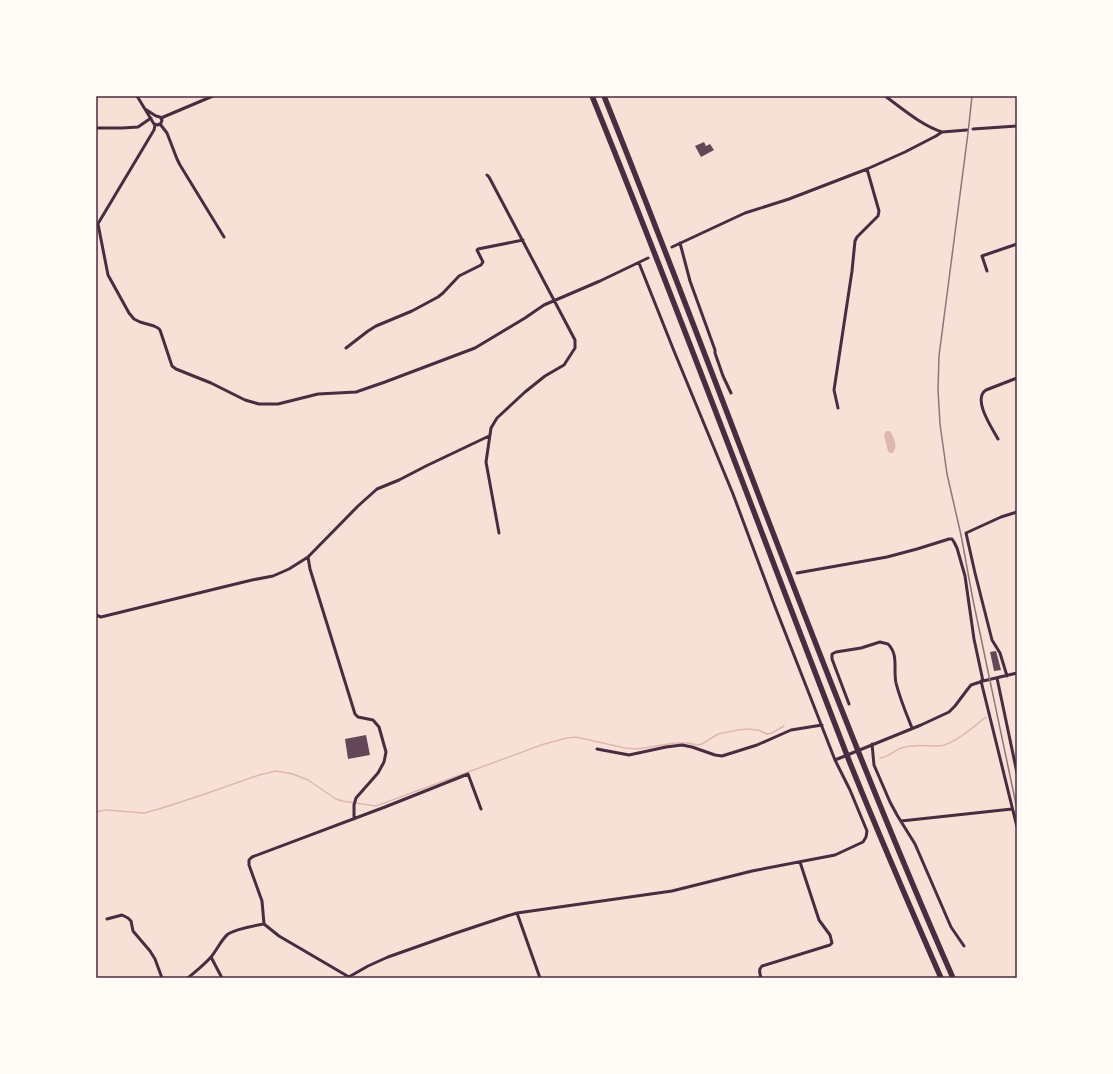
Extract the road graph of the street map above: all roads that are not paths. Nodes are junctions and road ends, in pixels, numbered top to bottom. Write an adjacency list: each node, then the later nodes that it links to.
1 (137, 96): 6 (street)
2 (213, 96): 8 (street)
3 (592, 96): 68 (highway)
4 (604, 96): 69 (highway)
5 (885, 96): 16 (street)
6 (145, 109): 7 (street); 9 (street)
7 (156, 116): 8 (street); 9 (street)
8 (161, 118): 10 (street)
9 (151, 119): 11 (street); 13 (street)
10 (160, 124): 11 (street); 20 (street)
11 (155, 125): 19 (street)
12 (1017, 126): 14 (street)
13 (96, 128)
14 (973, 129)
15 (967, 130): 16 (street)
16 (942, 132): 17 (street)
17 (867, 169): 22 (street); 32 (street)
18 (487, 175): 21 (street)
19 (97, 225): 28 (street)
20 (224, 237)
21 (523, 240): 28 (street); 29 (street)
22 (680, 243): 24 (street); 31 (street)
23 (1017, 244): 27 (street)
24 (672, 247)
25 (648, 258): 26 (street)
26 (639, 263): 28 (street); 45 (street)
27 (987, 271)
28 (555, 300): 33 (street)
29 (346, 348)
30 (1017, 378): 34 (street)
31 (731, 393)
32 (838, 408)
33 (489, 436): 36 (street); 37 (street)
34 (998, 439)
35 (1017, 512): 41 (street)
36 (499, 533)
37 (308, 557): 39 (street); 53 (street)
38 (798, 573): 43 (street)
39 (96, 615)
40 (1017, 674): 41 (street)
41 (1007, 676): 42 (street)
42 (997, 678): 43 (street); 50 (street)
43 (982, 681): 46 (street); 52 (street)
44 (849, 704): 46 (street)
45 (822, 725): 48 (street); 49 (street)
46 (912, 728): 47 (street)
47 (872, 744): 49 (street); 54 (street)
48 (598, 749)
49 (835, 760): 56 (street)
50 (1017, 773)
51 (481, 809): 53 (street)
52 (1012, 809): 54 (street); 55 (street)
53 (354, 819): 59 (street)
54 (901, 821): 60 (street)
55 (1017, 827)
56 (800, 862): 57 (street); 67 (street)
57 (517, 913): 65 (street); 66 (street)
58 (107, 919): 62 (street)
59 (264, 924): 61 (street); 65 (street)
60 (964, 946)
61 (211, 957): 63 (street); 64 (street)
62 (162, 978)
63 (188, 978)
64 (222, 978)
65 (348, 978)
66 (540, 978)
67 (761, 978)
68 (941, 978)
69 (953, 978)

